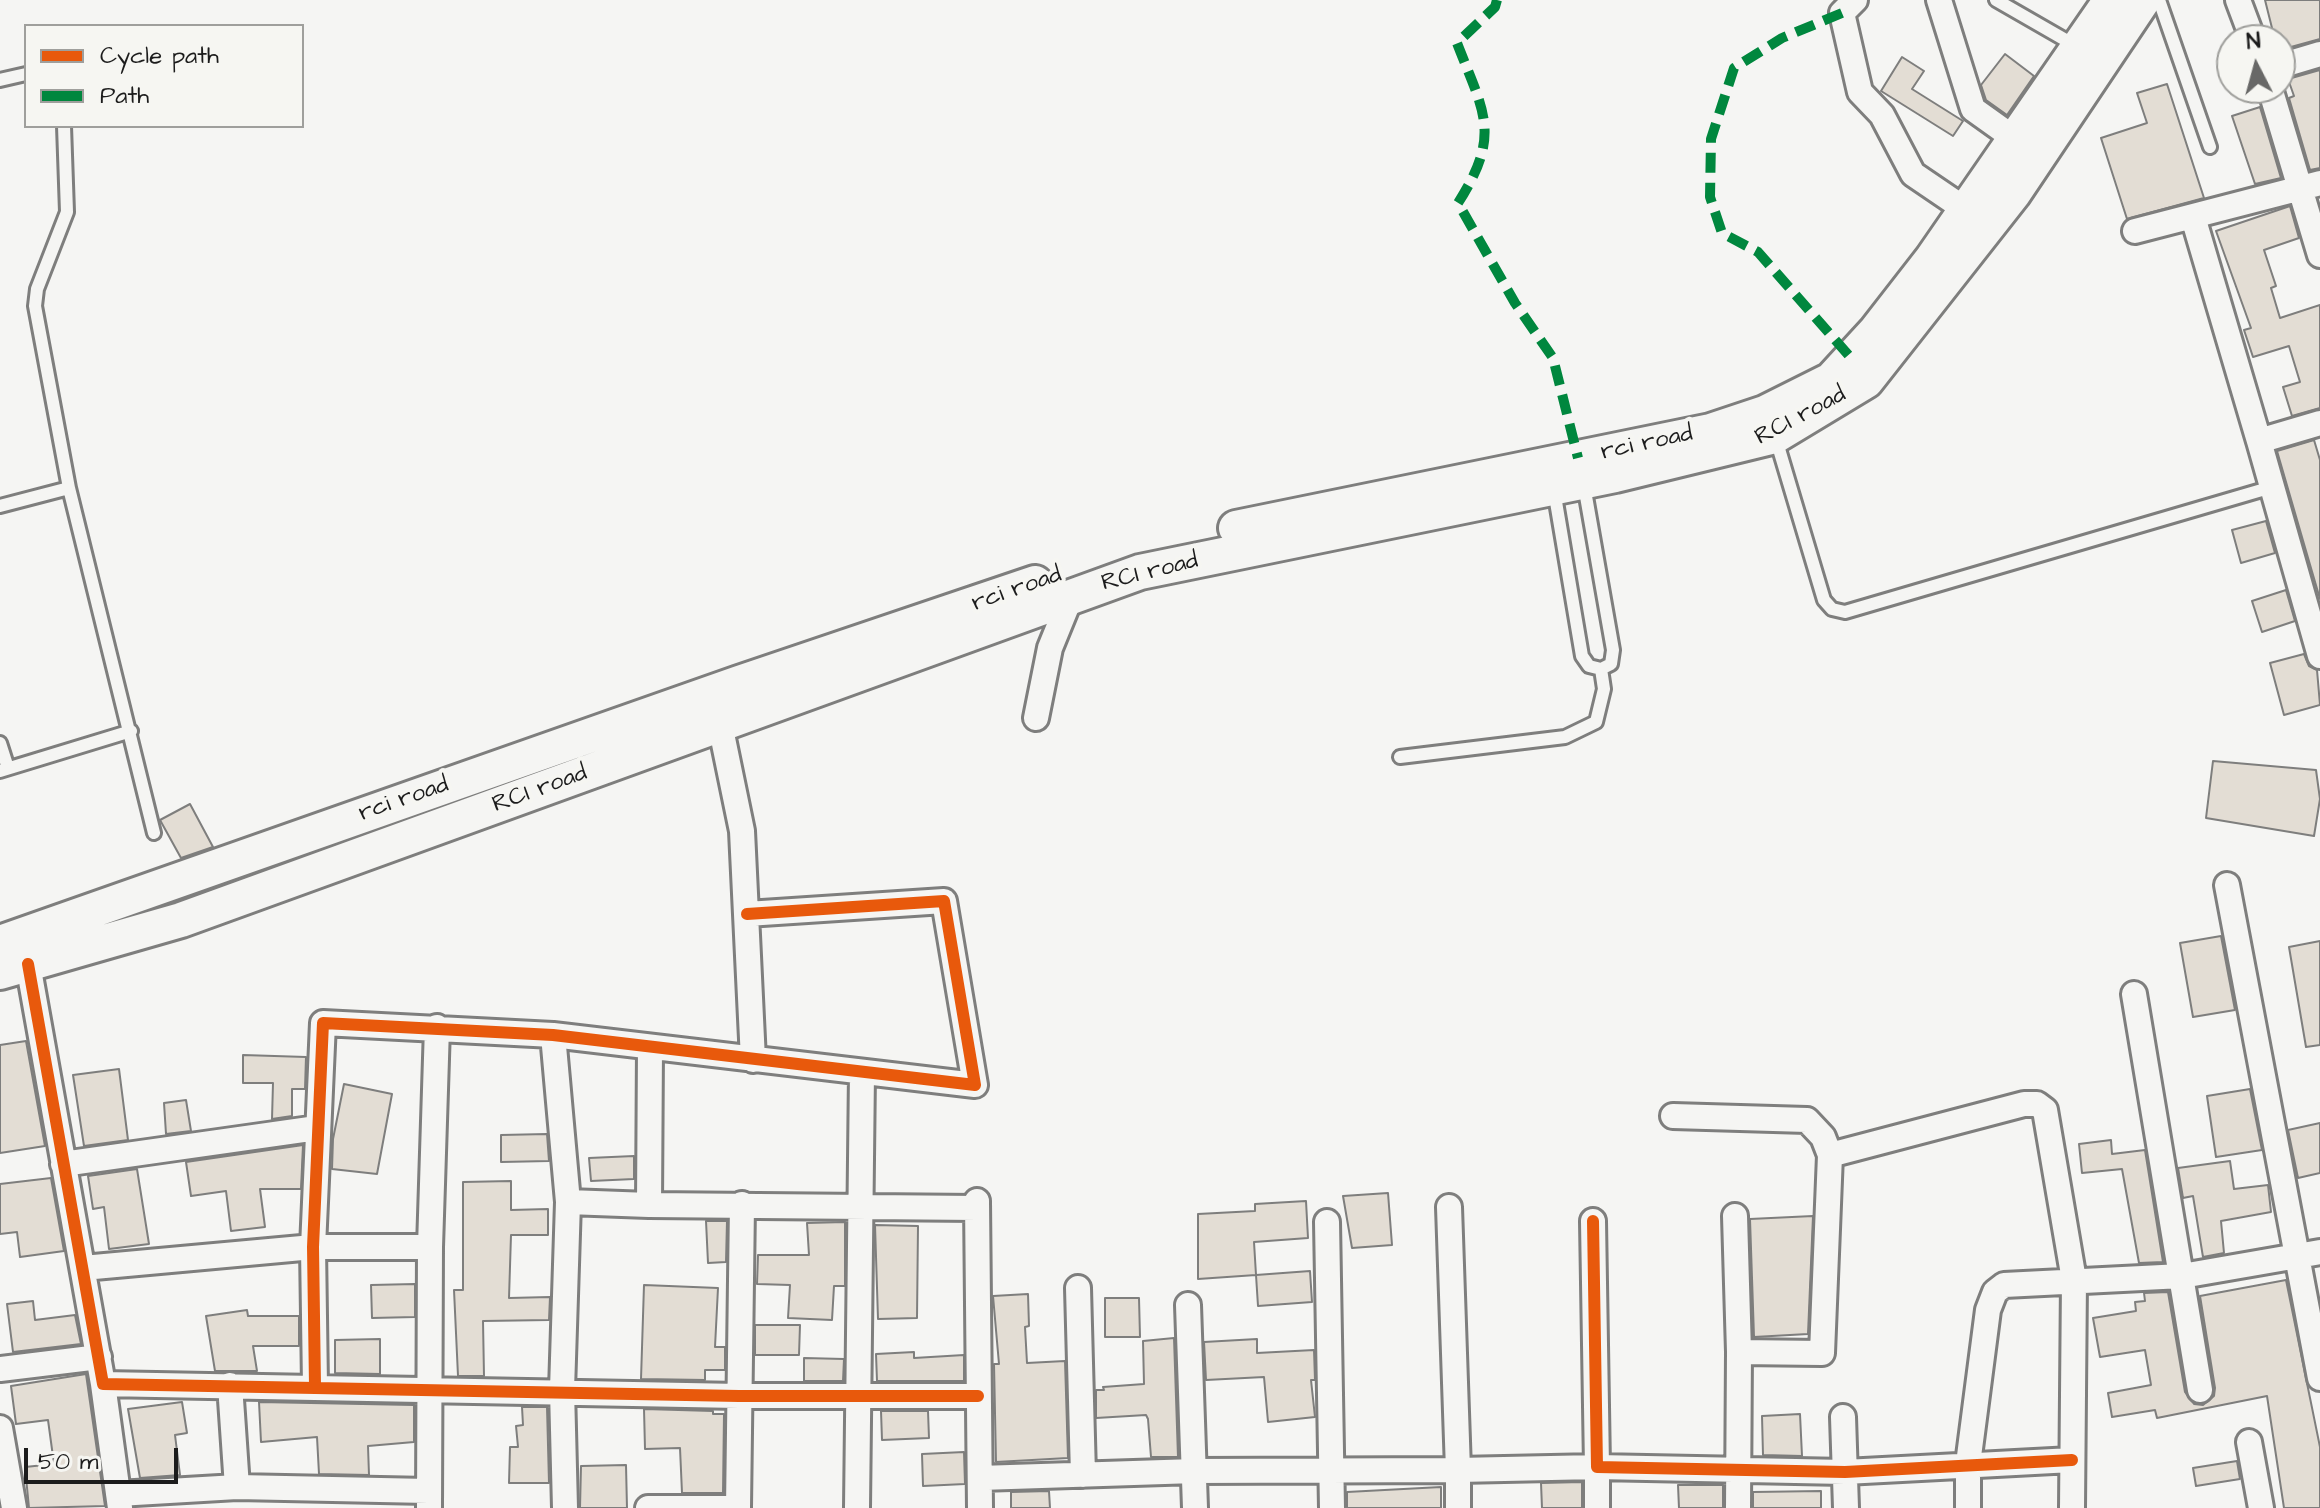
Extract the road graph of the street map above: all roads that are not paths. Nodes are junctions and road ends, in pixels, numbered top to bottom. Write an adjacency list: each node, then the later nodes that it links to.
1 (1855, 0): 19 (street)
2 (1939, 0): 16 (street)
3 (1996, 0): 9 (lane)
4 (2111, 0): 9 (main road, rci road)
5 (2143, 0): 24 (main road, RCI road)
6 (2159, 0): 17 (lane)
7 (2238, 0): 8 (street)
8 (2247, 24)
9 (2079, 47): 16 (main road, rci road)
10 (2320, 54): 11 (street)
11 (2296, 61)
12 (24, 74): 13 (lane)
13 (0, 80)
14 (2277, 104): 18 (street)
15 (64, 128): 28 (lane)
16 (2015, 139): 19 (main road, rci road)
17 (2210, 147)
18 (2311, 186): 20 (street); 22 (street)
19 (1966, 210): 30 (main road, rci road)
20 (2193, 217): 21 (street); 25 (street)
21 (2135, 231)
22 (2320, 255)
23 (2320, 423): 25 (street)
24 (1775, 436): 26 (main road, RCI road); 27 (lane)
25 (2259, 441): 27 (street)
26 (1568, 485): 30 (main road, RCI road); 33 (lane); 33 (lane)
27 (2272, 487): 32 (street)
28 (69, 488): 29 (lane); 37 (lane)
29 (0, 506)
30 (1366, 514): 31 (main road, RCI road); 36 (main road, rci road)
31 (1072, 594): 34 (street); 35 (main road, RCI road)
32 (2320, 656)
33 (1601, 669): 40 (lane)
34 (1036, 718)
35 (720, 724): 39 (main road, RCI road); 44 (street)
36 (616, 726): 39 (main road); 45 (main road, rci road)
37 (131, 731): 41 (lane); 42 (lane)
38 (0, 743): 41 (lane)
39 (630, 757): 46 (main road, RCI road)
40 (1400, 757)
41 (4, 769)
42 (154, 833)
43 (2227, 885): 67 (street)
44 (747, 914): 51 (street); 52 (street)
45 (0, 943)
46 (14, 968): 56 (street)
47 (2134, 994): 69 (street)
48 (437, 1027): 49 (street); 54 (street); 66 (street)
49 (553, 1035): 50 (street); 57 (street)
50 (650, 1048): 51 (street); 59 (street)
51 (753, 1060): 52 (street)
52 (862, 1072): 60 (street)
53 (1673, 1116): 55 (street)
54 (317, 1128): 56 (street); 65 (street)
55 (1830, 1155): 70 (street); 73 (street)
56 (63, 1164): 68 (street)
57 (568, 1202): 59 (street); 81 (street)
58 (742, 1204): 59 (street); 60 (street); 83 (street)
59 (649, 1205)
60 (859, 1207): 84 (street); 85 (street)
61 (1449, 1207): 93 (street)
62 (1735, 1216): 73 (street)
63 (1593, 1221): 91 (street)
64 (1327, 1222): 92 (street)
65 (313, 1247): 66 (street); 68 (street); 79 (street)
66 (430, 1247): 80 (street)
67 (2308, 1255): 69 (street); 76 (street)
68 (83, 1268): 74 (street)
69 (2182, 1276): 70 (street); 82 (street)
70 (2074, 1280): 89 (street); 90 (street)
71 (1078, 1288): 97 (street)
72 (1188, 1305): 94 (street)
73 (1739, 1352): 95 (street)
74 (99, 1357): 75 (street); 77 (street)
75 (0, 1369)
76 (2320, 1378)
77 (103, 1384): 78 (street); 101 (street)
78 (230, 1385): 79 (street); 99 (street)
79 (315, 1386): 80 (street)
80 (427, 1388): 81 (street); 100 (street)
81 (562, 1390): 83 (street); 103 (street)
82 (2200, 1390)
83 (739, 1396): 85 (street); 105 (street)
84 (978, 1396): 85 (street); 98 (street)
85 (857, 1397): 106 (street)
86 (1843, 1417): 96 (street)
87 (0, 1428): 102 (street)
88 (2249, 1442): 116 (street)
89 (2072, 1460): 90 (street); 115 (street)
90 (1968, 1464): 96 (street); 114 (street)
91 (1597, 1467): 93 (street); 95 (street); 111 (street)
92 (1331, 1469): 93 (street); 94 (street); 109 (street)
93 (1458, 1470): 110 (street)
94 (1195, 1471): 97 (street); 108 (street)
95 (1738, 1471): 96 (street); 112 (street)
96 (1845, 1472): 113 (street)
97 (1083, 1475): 98 (street)
98 (980, 1478): 107 (street)
99 (237, 1487): 100 (street); 101 (street)
100 (429, 1500)
101 (119, 1501)
102 (14, 1508)
103 (565, 1508)
104 (648, 1508): 105 (street)
105 (738, 1508)
106 (857, 1508)
107 (980, 1508)
108 (1195, 1508)
109 (1332, 1508)
110 (1458, 1508)
111 (1597, 1508)
112 (1738, 1508)
113 (1846, 1508)
114 (1968, 1508)
115 (2072, 1508)
116 (2261, 1508)

